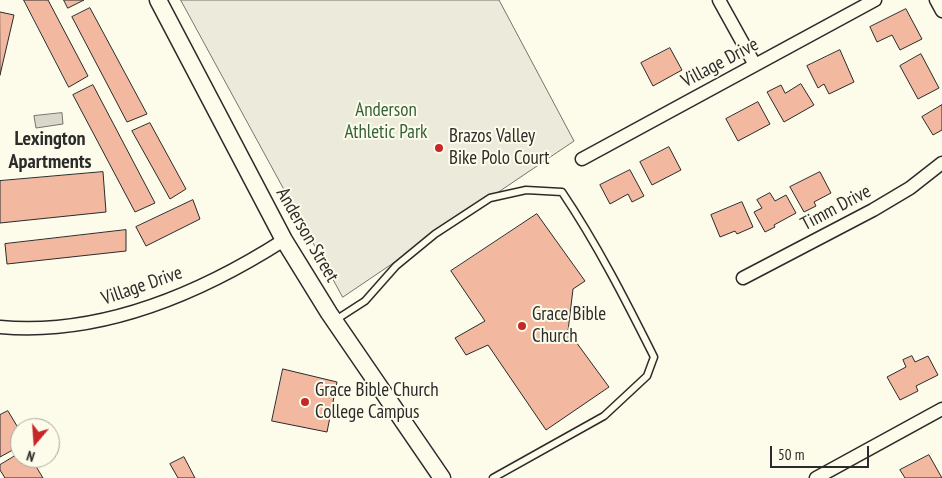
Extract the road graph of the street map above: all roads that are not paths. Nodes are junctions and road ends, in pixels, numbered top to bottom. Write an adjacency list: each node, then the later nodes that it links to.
1 (158, 0): 9 (street, Anderson Street)
2 (719, 0): 6 (street)
3 (875, 0): 6 (street, Village Drive)
4 (936, 0): 5 (street)
5 (942, 11)
6 (755, 65): 7 (street, Village Drive)
7 (582, 159)
8 (942, 163): 10 (street, Timm Drive)
9 (284, 240): 11 (street, Anderson Street); 12 (street, Village Drive)
10 (743, 278)
11 (334, 321): 14 (street, Anderson Street); 15 (lane)
12 (0, 328)
13 (942, 409): 16 (street)
14 (442, 478)
15 (492, 478)
16 (816, 478)

